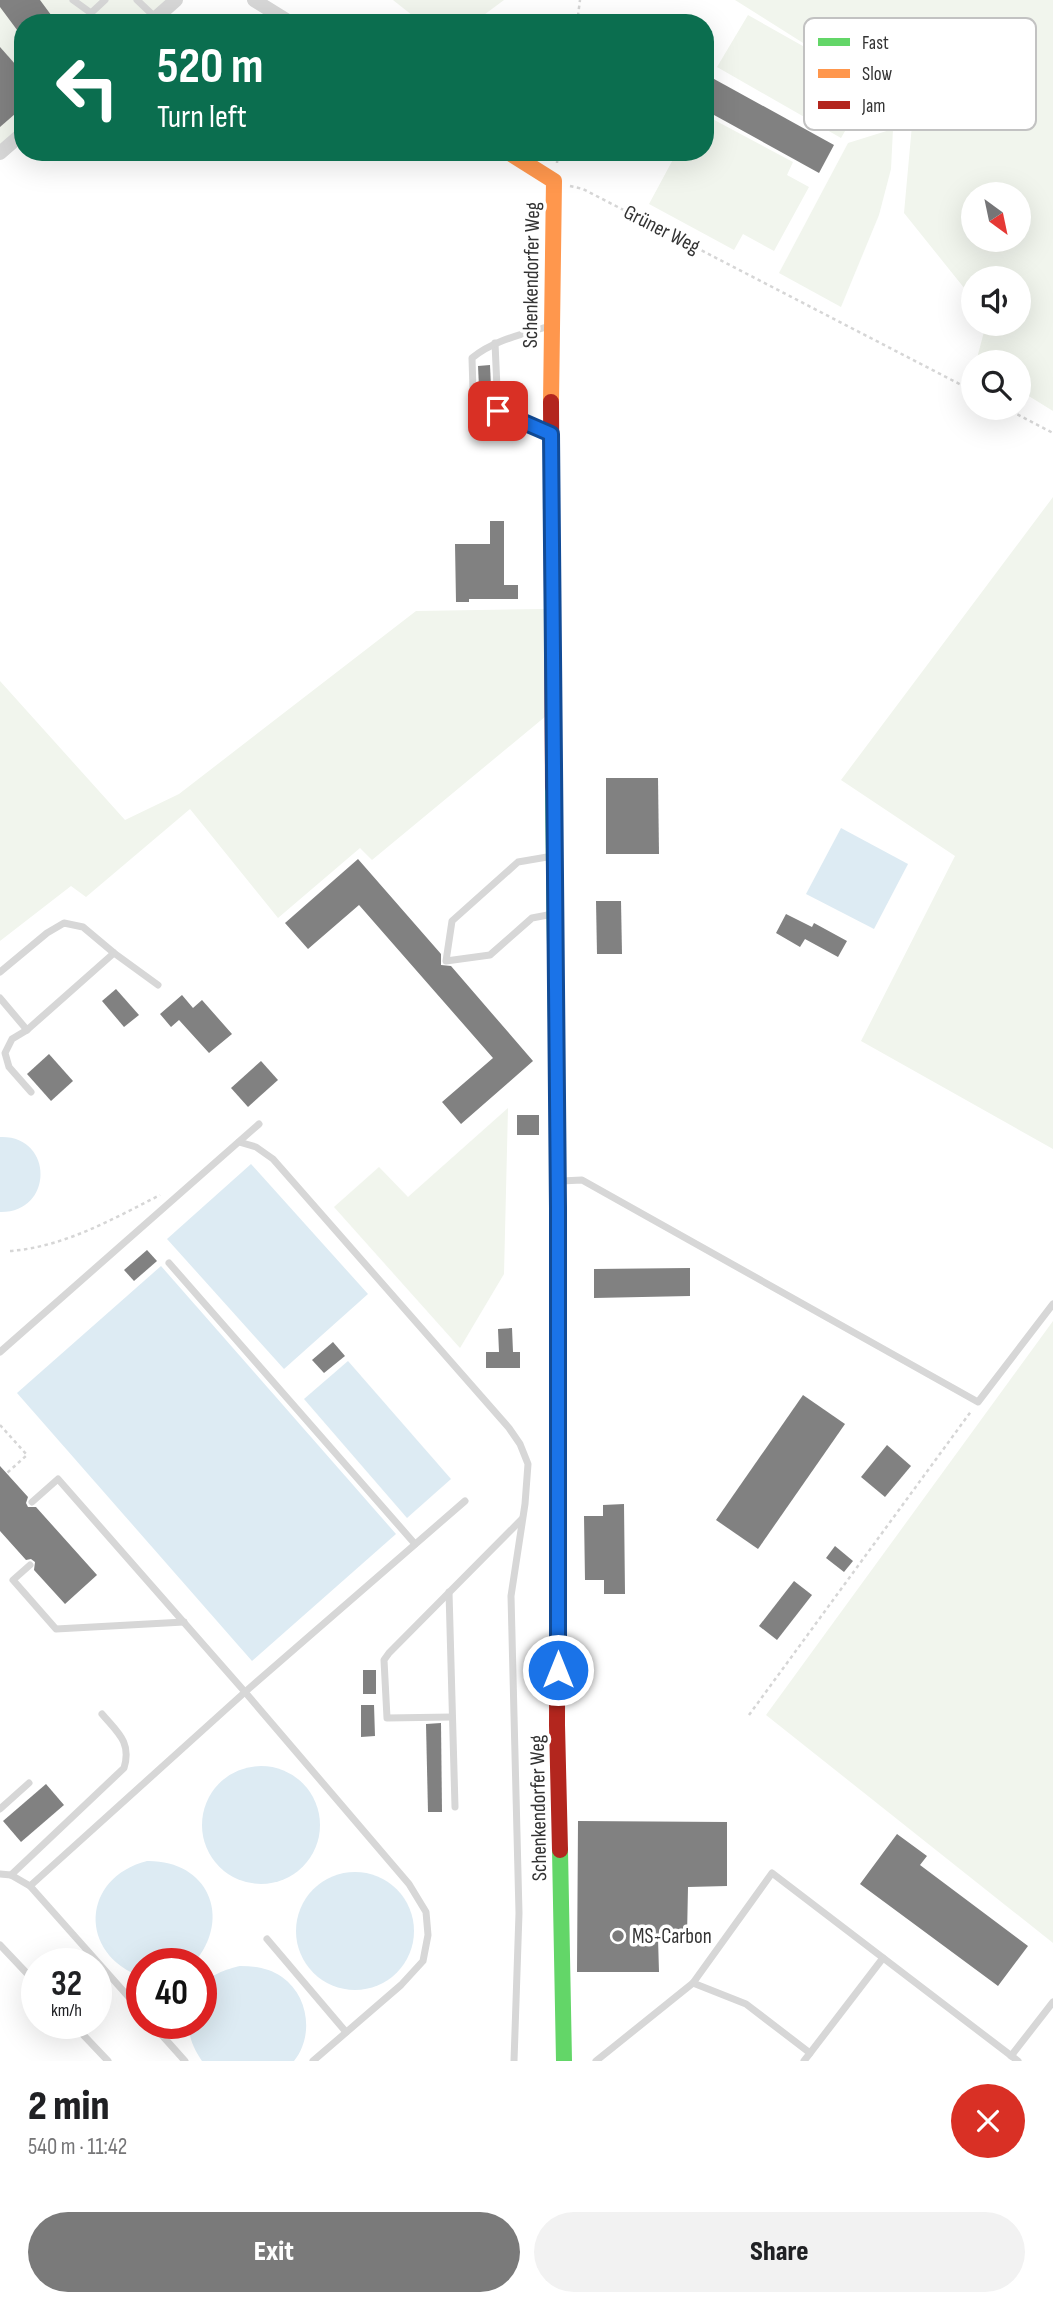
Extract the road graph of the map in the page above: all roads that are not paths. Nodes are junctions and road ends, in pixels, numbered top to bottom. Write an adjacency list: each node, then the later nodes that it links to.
1 (73, 0): 2 (lane)
2 (105, 0)
3 (137, 0): 6 (lane)
4 (176, 0): 7 (street)
5 (254, 0): 8 (street)
6 (148, 14)
7 (160, 14)
8 (277, 14)
9 (14, 141): 10 (street)
10 (0, 153)
11 (522, 161): 12 (street, Schenkendorfer Weg)
12 (551, 325): 13 (lane); 15 (street, Schenkendorfer Weg)
13 (495, 343): 14 (lane); 14 (lane)
14 (498, 411): 15 (lane)
15 (551, 434): 16 (street, Schenkendorfer Weg)
16 (554, 856): 17 (street, Schenkendorfer Weg); 17 (lane)
17 (554, 914): 26 (street, Schenkendorfer Weg)
18 (114, 953): 19 (lane); 20 (lane); 22 (lane)
19 (0, 972)
20 (159, 985)
21 (0, 998): 22 (lane)
22 (27, 1030): 23 (lane)
23 (31, 1091)
24 (259, 1124): 25 (lane)
25 (239, 1142): 29 (lane); 32 (lane)
26 (558, 1181): 28 (lane); 62 (street, Schenkendorfer Weg)
27 (169, 1263): 33 (lane)
28 (1053, 1304)
29 (0, 1352)
30 (465, 1501): 33 (lane)
31 (32, 1502): 36 (lane)
32 (523, 1518): 35 (lane); 61 (lane)
33 (415, 1544): 37 (lane)
34 (30, 1565): 36 (lane)
35 (449, 1592): 39 (lane); 39 (lane)
36 (184, 1622): 37 (lane)
37 (245, 1692): 45 (lane); 53 (lane)
38 (102, 1714): 44 (lane)
39 (452, 1717): 41 (lane)
40 (29, 1783): 42 (lane)
41 (454, 1807)
42 (0, 1809)
43 (0, 1874): 44 (lane)
44 (11, 1875): 45 (lane)
45 (30, 1886): 51 (lane)
46 (267, 1939): 53 (lane)
47 (0, 1945): 49 (lane)
48 (883, 1958): 50 (lane); 56 (lane); 57 (lane)
49 (21, 1967)
50 (692, 1983): 56 (lane); 63 (lane)
51 (126, 1994)
52 (1053, 2003): 57 (lane)
53 (346, 2032): 60 (lane)
54 (87, 2039): 58 (lane)
55 (166, 2039): 59 (lane)
56 (810, 2053): 64 (lane)
57 (1015, 2058)
58 (108, 2061)
59 (185, 2061)
60 (313, 2061)
61 (514, 2061)
62 (564, 2061)
63 (596, 2061)
64 (804, 2061)

